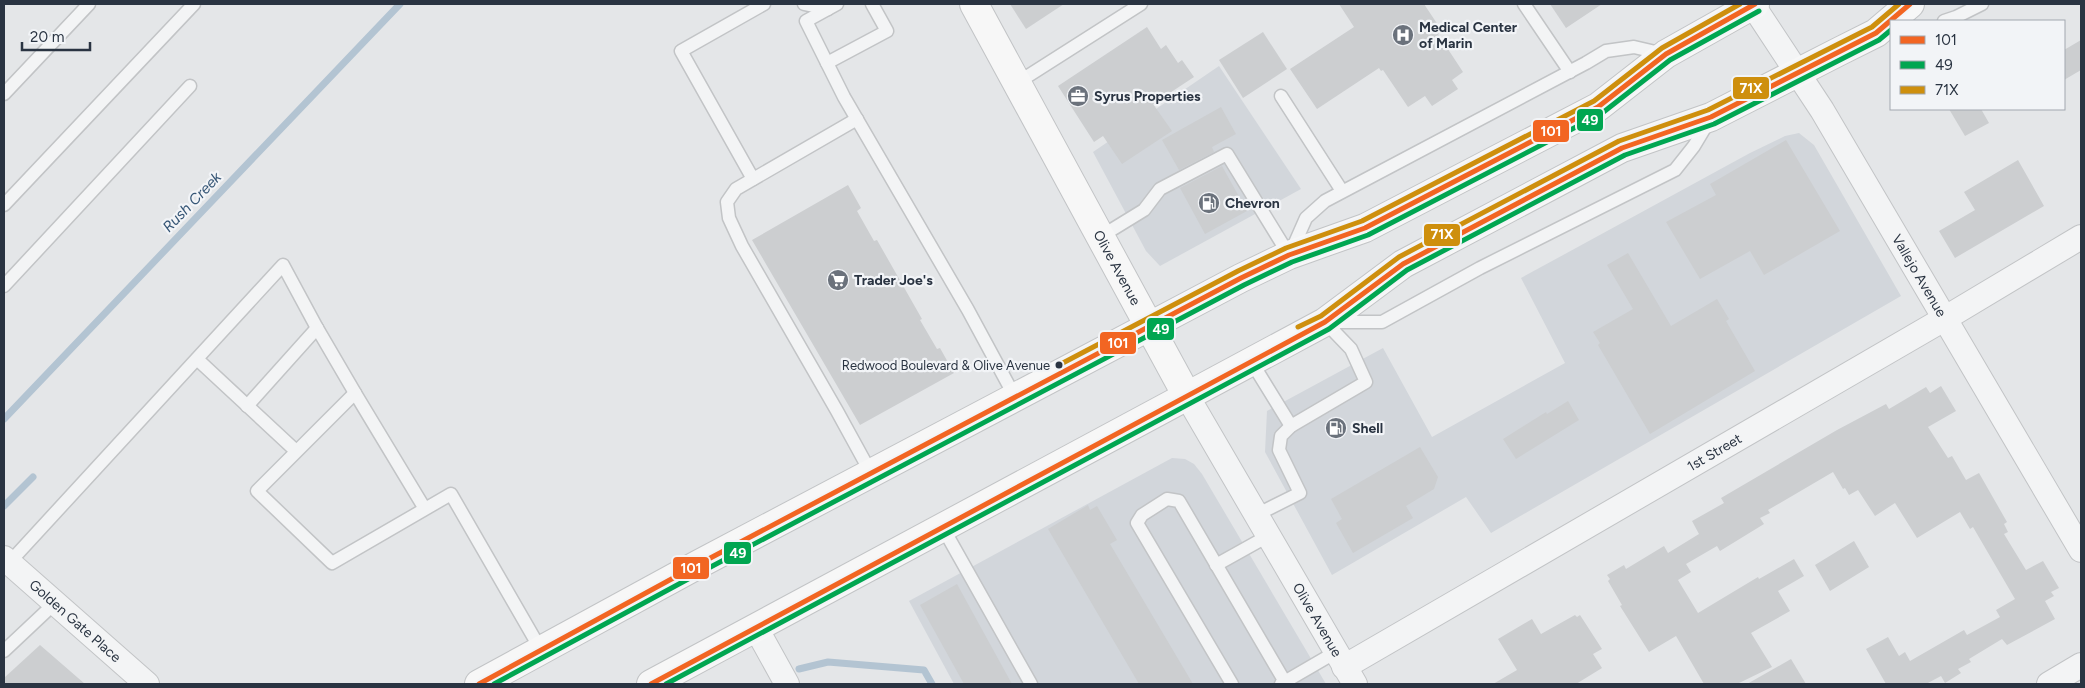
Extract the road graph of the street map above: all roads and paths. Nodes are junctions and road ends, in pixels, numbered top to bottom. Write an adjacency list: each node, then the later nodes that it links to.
1 (89, 4): 22 (lane)
2 (194, 4): 28 (lane)
3 (764, 4): 26 (lane)
4 (804, 4): 12 (lane)
5 (872, 4): 17 (lane)
6 (974, 4): 20 (main road, Olive Avenue)
7 (1141, 4): 20 (lane)
8 (1524, 4): 18 (lane)
9 (1753, 4): 16 (main road); 19 (street, Vallejo Avenue)
10 (1910, 4): 13 (main road)
11 (1982, 4): 14 (lane)
12 (832, 6): 17 (lane)
13 (1895, 20)
14 (1948, 20)
15 (1884, 32): 19 (main road)
16 (1666, 54): 18 (lane); 31 (main road)
17 (827, 63): 25 (lane)
18 (1570, 72): 27 (lane)
19 (1798, 72): 24 (main road); 33 (street, Vallejo Avenue)
20 (1017, 83): 29 (main road, Olive Avenue)
21 (190, 86): 32 (lane)
22 (4, 94)
23 (1281, 96): 27 (lane)
24 (1712, 117): 34 (main road); 34 (lane)
25 (857, 119): 26 (lane); 41 (lane)
26 (753, 179): 45 (lane)
27 (1342, 191): 31 (lane)
28 (4, 204)
29 (1100, 236): 31 (lane); 36 (main road, Olive Avenue)
30 (2081, 237): 33 (street, 1st Street)
31 (1289, 255): 36 (main road)
32 (4, 286)
33 (1944, 318): 50 (street, Vallejo Avenue); 58 (street, 1st Street)
34 (1324, 322): 38 (main road); 43 (lane)
35 (317, 328): 37 (lane); 39 (lane); 42 (lane)
36 (1149, 328): 40 (main road, Olive Avenue); 41 (main road)
37 (197, 359): 42 (lane); 51 (lane)
38 (1251, 361): 40 (main road); 43 (lane)
39 (355, 393): 44 (lane); 46 (lane)
40 (1187, 396): 47 (street, Olive Avenue); 48 (main road)
41 (1015, 397): 45 (main road)
42 (247, 406): 44 (lane)
43 (1291, 426): 47 (lane)
44 (296, 451): 46 (lane)
45 (871, 473): 55 (main road)
46 (425, 509): 55 (lane)
47 (1256, 515): 49 (street, Olive Avenue)
48 (943, 528): 54 (main road); 64 (lane)
49 (1268, 536): 52 (lane); 58 (street, Olive Avenue)
50 (2081, 550)
51 (6, 561): 53 (street, Golden Gate Place)
52 (1216, 565): 59 (lane); 65 (lane)
53 (55, 603): 56 (lane); 60 (street, Golden Gate Place)
54 (756, 628): 62 (main road); 63 (street)
55 (541, 650): 61 (main road)
56 (4, 652)
57 (2081, 665): 66 (street)
58 (1345, 668): 59 (lane)
59 (1283, 683)
60 (148, 684)
61 (479, 684)
62 (652, 684)
63 (787, 684)
64 (1031, 684)
65 (1232, 684)
66 (2049, 684)

